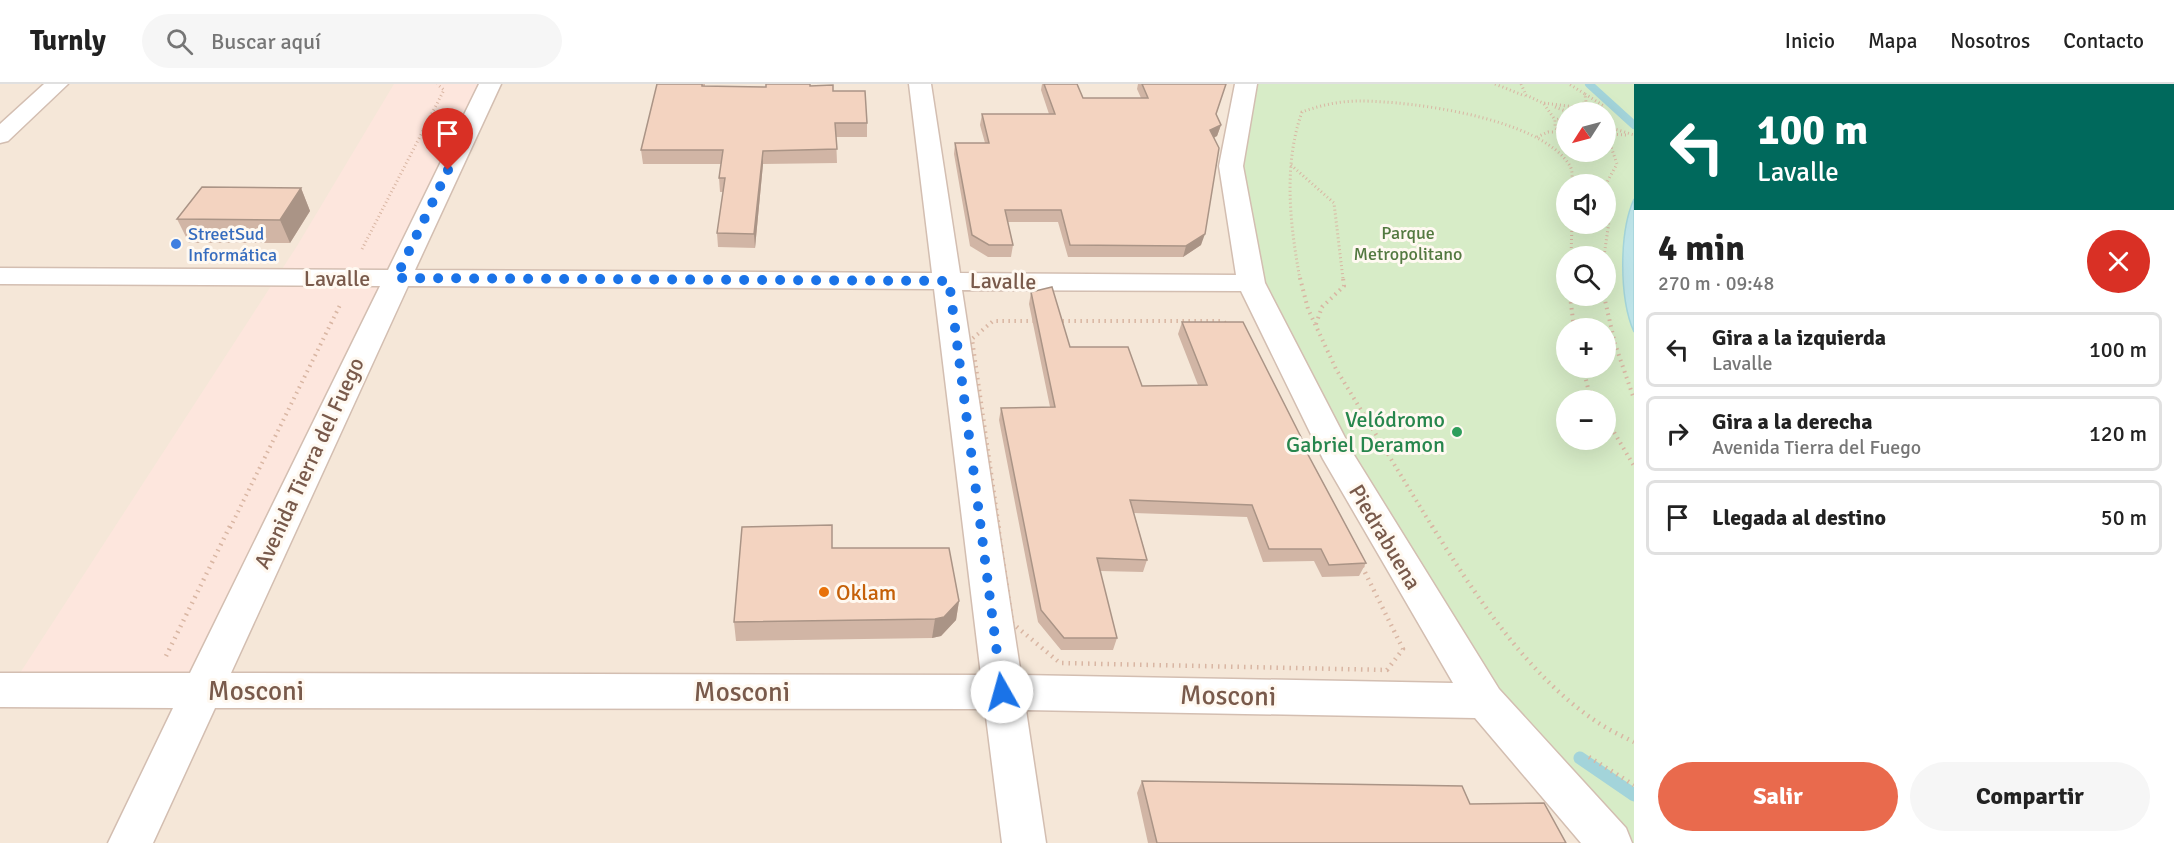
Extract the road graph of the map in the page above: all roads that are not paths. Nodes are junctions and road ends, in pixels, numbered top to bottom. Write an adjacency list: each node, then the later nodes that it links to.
1 (57, 84): 5 (street)
2 (490, 84): 7 (street, Avenida Tierra del Fuego)
3 (920, 84): 8 (street)
4 (1246, 84): 9 (street, Piedrabuena)
5 (0, 136)
6 (0, 276): 7 (street, Lavalle)
7 (396, 278): 8 (street, Lavalle); 11 (street, Avenida Tierra del Fuego)
8 (949, 281): 9 (street, Lavalle); 12 (street)
9 (1251, 284): 13 (street, Piedrabuena)
10 (0, 690): 11 (street, Mosconi)
11 (202, 691): 12 (street, Mosconi); 14 (street, Avenida Tierra del Fuego)
12 (1002, 692): 13 (street, Mosconi); 15 (street)
13 (1485, 701): 16 (street, Piedrabuena)
14 (130, 843)
15 (1024, 843)
16 (1610, 843)

